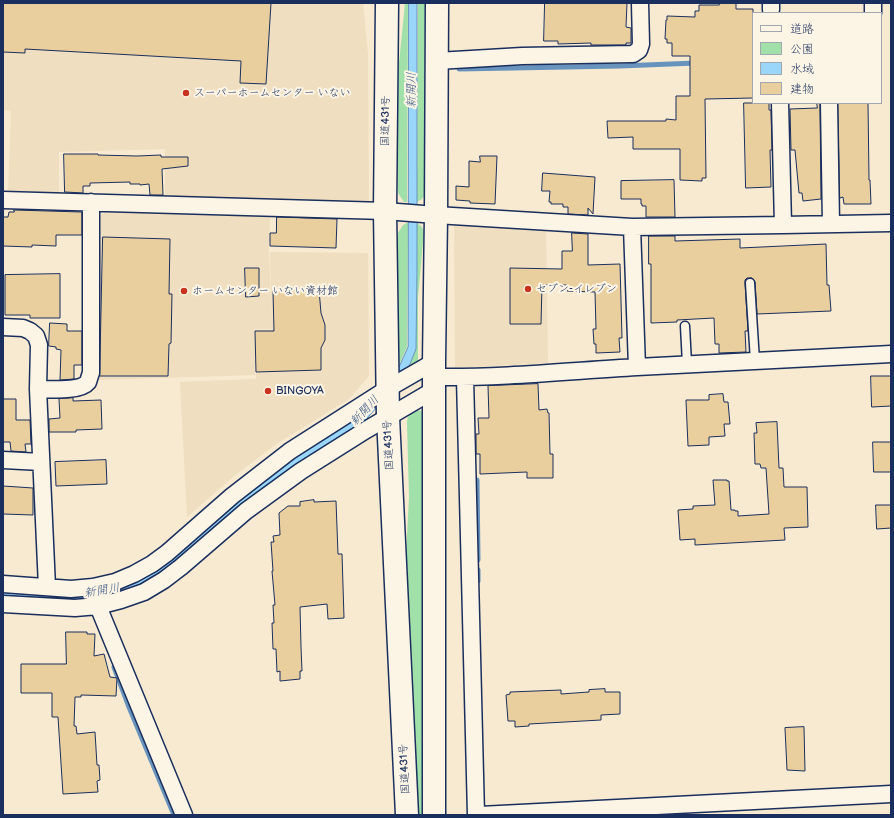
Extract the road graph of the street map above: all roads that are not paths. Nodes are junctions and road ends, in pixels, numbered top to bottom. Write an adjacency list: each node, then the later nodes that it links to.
1 (387, 3): 9 (highway, 国道431号)
2 (437, 3): 4 (highway)
3 (640, 3): 4 (street)
4 (437, 61): 10 (highway)
5 (780, 104): 13 (street)
6 (829, 104): 12 (street)
7 (3, 200): 8 (street)
8 (90, 202): 9 (street); 24 (street)
9 (388, 211): 10 (street); 25 (highway, 国道431号)
10 (433, 215): 14 (street); 22 (highway)
11 (891, 223): 12 (street)
12 (831, 224): 13 (street)
13 (783, 225): 14 (street)
14 (632, 227): 21 (street)
15 (750, 284): 19 (lane)
16 (685, 326): 20 (lane)
17 (3, 327): 24 (street)
18 (891, 354): 19 (street)
19 (754, 361): 20 (street)
20 (687, 364): 21 (street)
21 (637, 367): 23 (street)
22 (434, 377): 23 (street); 25 (street); 25 (street); 36 (highway)
23 (465, 378): 37 (street)
24 (38, 389): 27 (street)
25 (387, 396): 28 (street); 28 (street); 35 (highway, 国道431号)
26 (3, 460): 27 (street)
27 (41, 462): 30 (street)
28 (239, 504): 31 (street)
29 (3, 584): 30 (street)
30 (47, 587): 31 (street)
31 (95, 596): 32 (street); 34 (street)
32 (3, 604)
33 (891, 794): 38 (street)
34 (184, 815)
35 (407, 815)
36 (434, 815)
37 (476, 815)
38 (480, 815)

